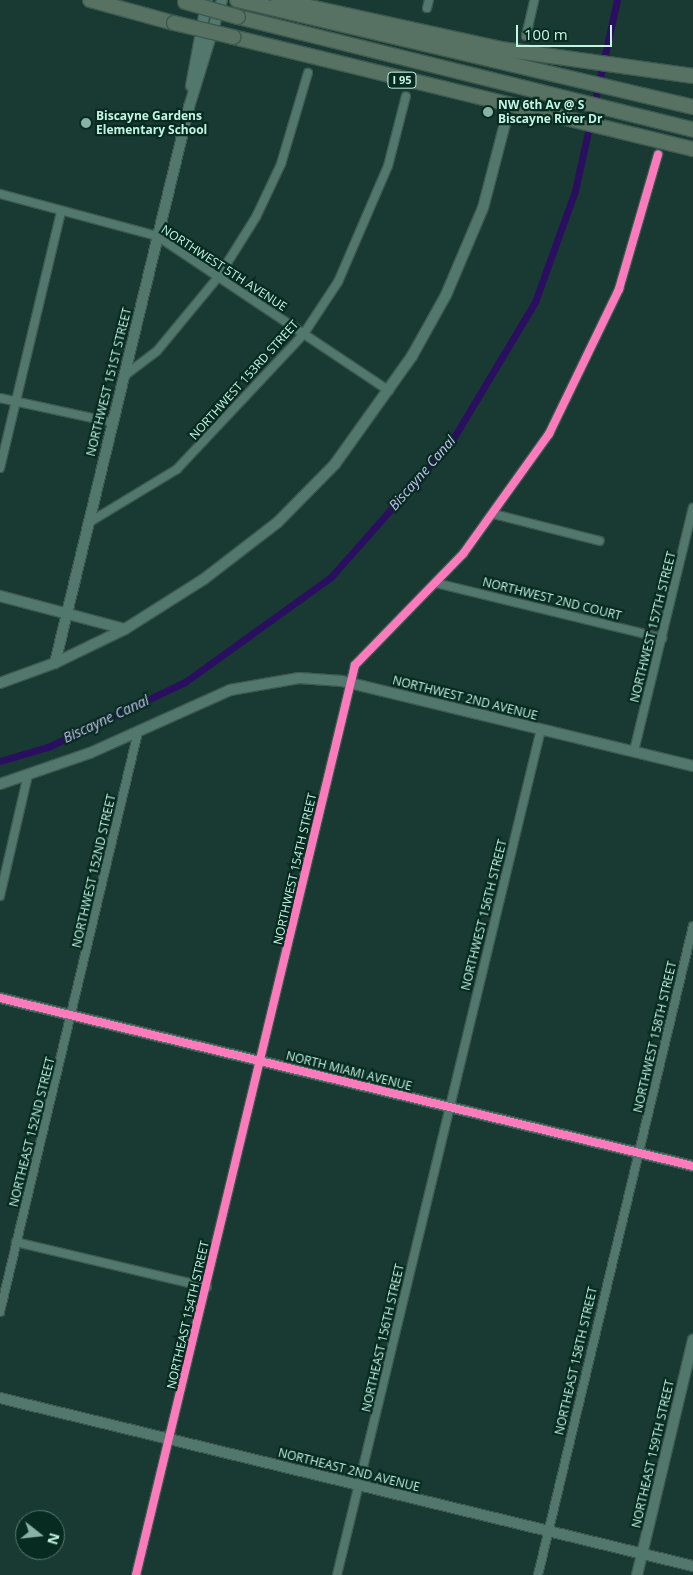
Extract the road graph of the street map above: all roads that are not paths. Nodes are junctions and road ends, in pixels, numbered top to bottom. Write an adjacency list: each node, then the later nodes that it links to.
1 (90, 0): 18 (highway, I 95, bridge)
2 (207, 0): 9 (street, NORTHWEST 151ST STREET)
3 (222, 0): 10 (street, NORTHWEST 151ST STREET)
4 (278, 0): 12 (highway)
5 (534, 0): 8 (street)
6 (183, 1): 7 (highway, bridge)
7 (239, 8): 15 (highway); 17 (highway)
8 (526, 36)
9 (197, 45): 10 (street); 14 (street, NORTHWEST 151ST STREET)
10 (210, 48): 14 (street, NORTHWEST 151ST STREET)
11 (308, 73): 23 (street)
12 (691, 75)
13 (406, 96): 24 (street, NORTHWEST 153RD STREET)
14 (189, 107): 22 (street, NORTHWEST 151ST STREET)
15 (693, 107)
16 (506, 120): 26 (street)
17 (693, 128)
18 (658, 148): 19 (highway, I 95); 32 (street, NORTHWEST 154TH STREET)
19 (693, 148)
20 (0, 194): 21 (street, NORTHWEST 5TH AVENUE)
21 (61, 211): 22 (street, NORTHWEST 5TH AVENUE); 28 (street)
22 (157, 236): 23 (street, NORTHWEST 5TH AVENUE); 25 (street, NORTHWEST 151ST STREET)
23 (219, 276): 24 (street, NORTHWEST 5TH AVENUE); 25 (street)
24 (303, 335): 26 (street, NORTHWEST 5TH AVENUE); 33 (street, NORTHWEST 153RD STREET)
25 (122, 377): 29 (street, NORTHWEST 151ST STREET)
26 (388, 391): 38 (street)
27 (0, 398): 28 (street)
28 (15, 402): 29 (street); 30 (street)
29 (111, 422): 33 (street, NORTHWEST 151ST STREET)
30 (0, 468)
31 (693, 508): 39 (street, NORTHWEST 157TH STREET)
32 (494, 514): 34 (street); 35 (street, NORTHWEST 154TH STREET)
33 (88, 523): 37 (street, NORTHWEST 151ST STREET)
34 (600, 540)
35 (436, 583): 39 (street, NORTHWEST 2ND COURT); 42 (street, NORTHWEST 154TH STREET)
36 (0, 596): 37 (street)
37 (67, 614): 38 (street); 40 (street, NORTHWEST 151ST STREET)
38 (125, 629): 40 (street)
39 (662, 638): 45 (street, NORTHWEST 157TH STREET)
40 (55, 663): 41 (street)
41 (0, 683)
42 (350, 683): 43 (street, NORTHWEST 2ND AVENUE); 44 (street, NORTHWEST 2ND AVENUE); 53 (street, NORTHWEST 154TH STREET)
43 (540, 729): 45 (street, NORTHWEST 2ND AVENUE); 54 (street, NORTHWEST 156TH STREET)
44 (138, 732): 47 (street, NORTHWEST 2ND AVENUE); 52 (street, NORTHWEST 152ND STREET)
45 (634, 752): 46 (street, NORTHWEST 2ND AVENUE)
46 (693, 766)
47 (28, 775): 48 (street, NORTHWEST 2ND AVENUE); 49 (street)
48 (0, 784)
49 (0, 896)
50 (693, 926): 55 (street, NORTHWEST 158TH STREET)
51 (0, 998): 52 (street, NORTH MIAMI AVENUE)
52 (72, 1016): 53 (street, NORTH MIAMI AVENUE); 57 (street, NORTHEAST 152ND STREET)
53 (261, 1061): 54 (street, NORTH MIAMI AVENUE); 58 (street, NORTHEAST 154TH STREET)
54 (450, 1107): 55 (street, NORTH MIAMI AVENUE); 63 (street, NORTHEAST 156TH STREET)
55 (639, 1153): 56 (street, NORTH MIAMI AVENUE); 64 (street, NORTHEAST 158TH STREET)
56 (693, 1166)
57 (16, 1242): 58 (street); 59 (street, NORTHEAST 152ND STREET)
58 (207, 1287): 62 (street, NORTHEAST 154TH STREET)
59 (0, 1312)
60 (693, 1340): 65 (street, NORTHEAST 159TH STREET)
61 (0, 1398): 62 (street, NORTHEAST 2ND AVENUE)
62 (170, 1440): 63 (street, NORTHEAST 2ND AVENUE); 67 (street, NORTHEAST 154TH STREET)
63 (360, 1486): 64 (street, NORTHEAST 2ND AVENUE); 68 (street, NORTHEAST 156TH STREET)
64 (548, 1531): 65 (street, NORTHEAST 2ND AVENUE); 69 (street, NORTHEAST 158TH STREET)
65 (642, 1554): 66 (street, NORTHEAST 2ND AVENUE); 70 (street, NORTHEAST 159TH STREET)
66 (693, 1566)
67 (136, 1575)
68 (337, 1575)
69 (538, 1575)
70 (637, 1575)

